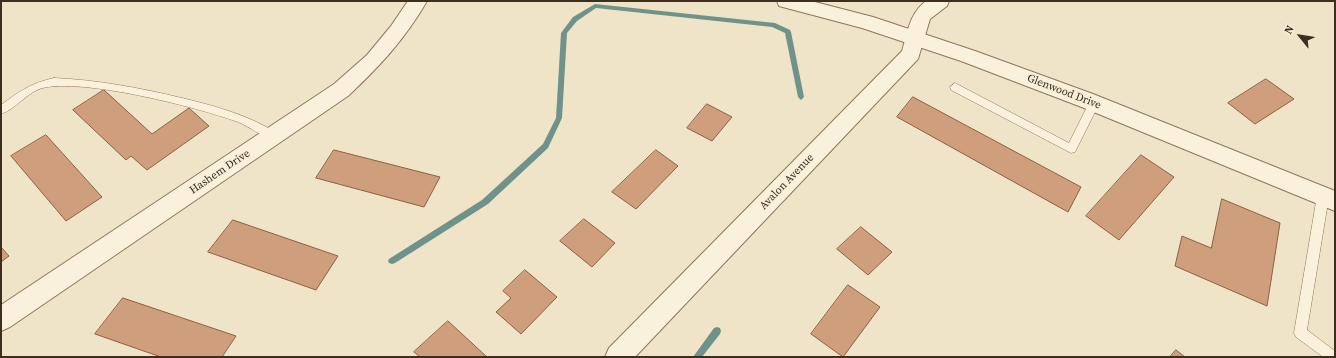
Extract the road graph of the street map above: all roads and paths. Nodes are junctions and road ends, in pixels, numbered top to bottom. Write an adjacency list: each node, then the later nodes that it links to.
1 (418, 1): 8 (street, Hashem Drive)
2 (786, 1): 4 (street, Glenwood Drive)
3 (940, 1): 4 (street, Avalon Avenue)
4 (916, 38): 6 (street, Glenwood Drive); 11 (street, Avalon Avenue)
5 (955, 87): 6 (lane)
6 (1094, 104): 9 (street, Glenwood Drive)
7 (1, 110): 8 (lane)
8 (273, 136): 10 (street, Hashem Drive)
9 (1329, 198): 12 (lane)
10 (1, 319)
11 (618, 357)
12 (1333, 357)

